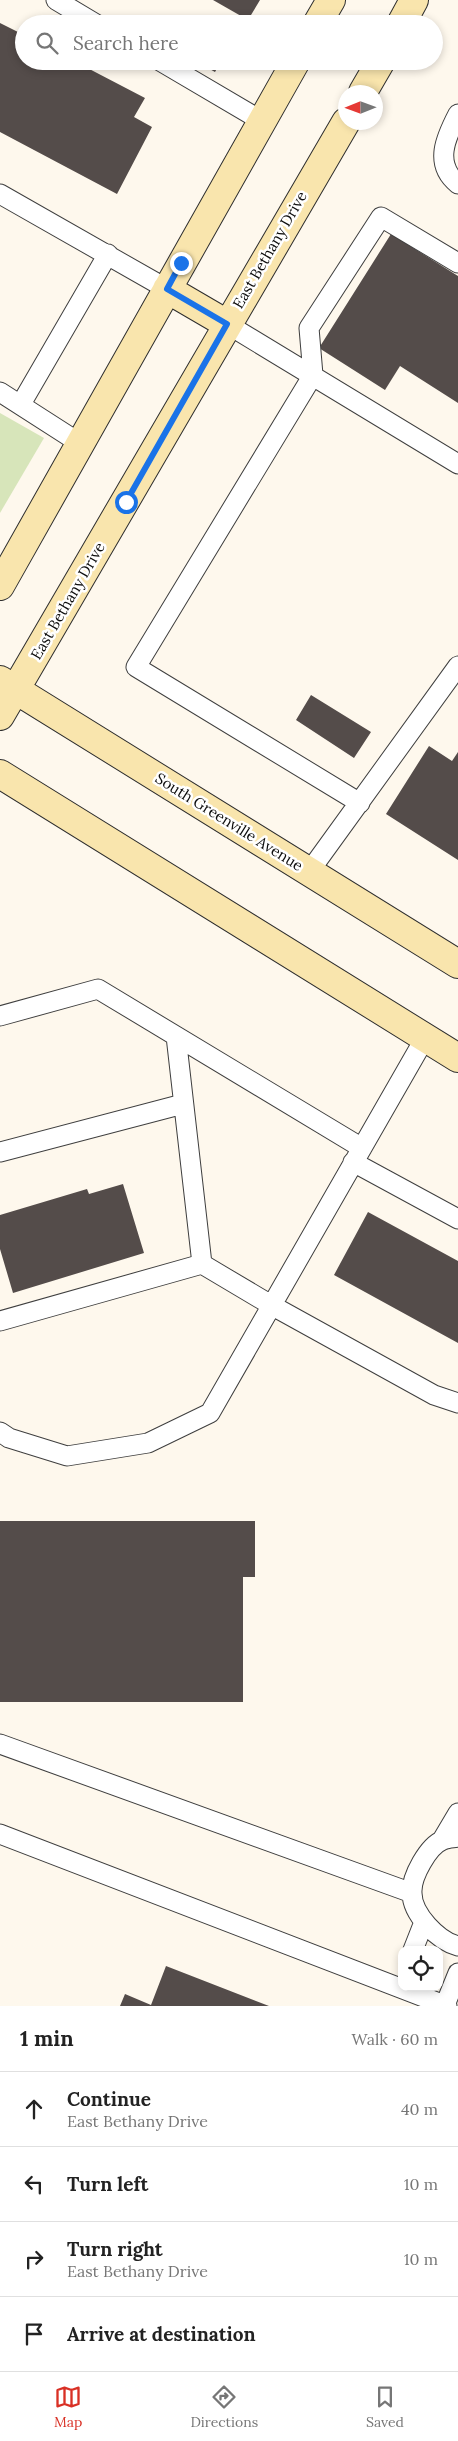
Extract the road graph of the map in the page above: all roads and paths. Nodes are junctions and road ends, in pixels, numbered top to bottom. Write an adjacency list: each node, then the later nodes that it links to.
1 (56, 0): 4 (lane)
2 (331, 0): 5 (main road)
3 (414, 0): 6 (main road)
4 (81, 15)
5 (323, 15)
6 (406, 15)
7 (175, 70): 12 (lane)
8 (291, 70): 12 (main road)
9 (376, 70): 10 (main road)
10 (367, 85)
11 (458, 114): 14 (lane)
12 (262, 121): 18 (main road)
13 (341, 130): 19 (main road, East Bethany Drive)
14 (458, 184)
15 (0, 194): 16 (lane)
16 (108, 254): 18 (lane); 22 (lane)
17 (458, 263): 20 (lane)
18 (167, 289): 19 (main road); 23 (main road)
19 (227, 324): 20 (lane); 27 (main road, East Bethany Drive)
20 (313, 375): 24 (lane); 30 (lane)
21 (0, 392): 22 (lane)
22 (21, 404): 23 (lane)
23 (81, 444): 25 (main road)
24 (458, 464)
25 (0, 586)
26 (458, 666): 30 (lane)
27 (8, 685): 28 (main road, East Bethany Drive); 31 (main road, South Greenville Avenue)
28 (0, 716)
29 (0, 774): 35 (main road)
30 (360, 803): 31 (lane)
31 (309, 872): 32 (main road, South Greenville Avenue)
32 (458, 964)
33 (0, 1016): 34 (lane)
34 (176, 1036): 37 (lane); 39 (lane)
35 (425, 1038): 36 (main road); 39 (lane)
36 (458, 1058)
37 (183, 1104): 38 (lane); 41 (lane)
38 (0, 1152)
39 (358, 1155): 40 (lane); 42 (lane)
40 (458, 1219)
41 (202, 1264): 42 (lane); 43 (lane)
42 (271, 1306): 44 (lane); 45 (lane)
43 (0, 1321)
44 (458, 1403)
45 (0, 1432)
46 (0, 1744): 50 (lane)
47 (458, 1813): 49 (lane)
48 (0, 1834): 55 (lane)
49 (450, 1839): 50 (lane)
50 (412, 1893): 51 (lane)
51 (424, 1922): 52 (lane); 53 (lane)
52 (415, 1946)
53 (458, 1946)
54 (458, 1973): 57 (lane)
55 (398, 1981)
56 (417, 1991): 57 (lane)
57 (446, 2006)

